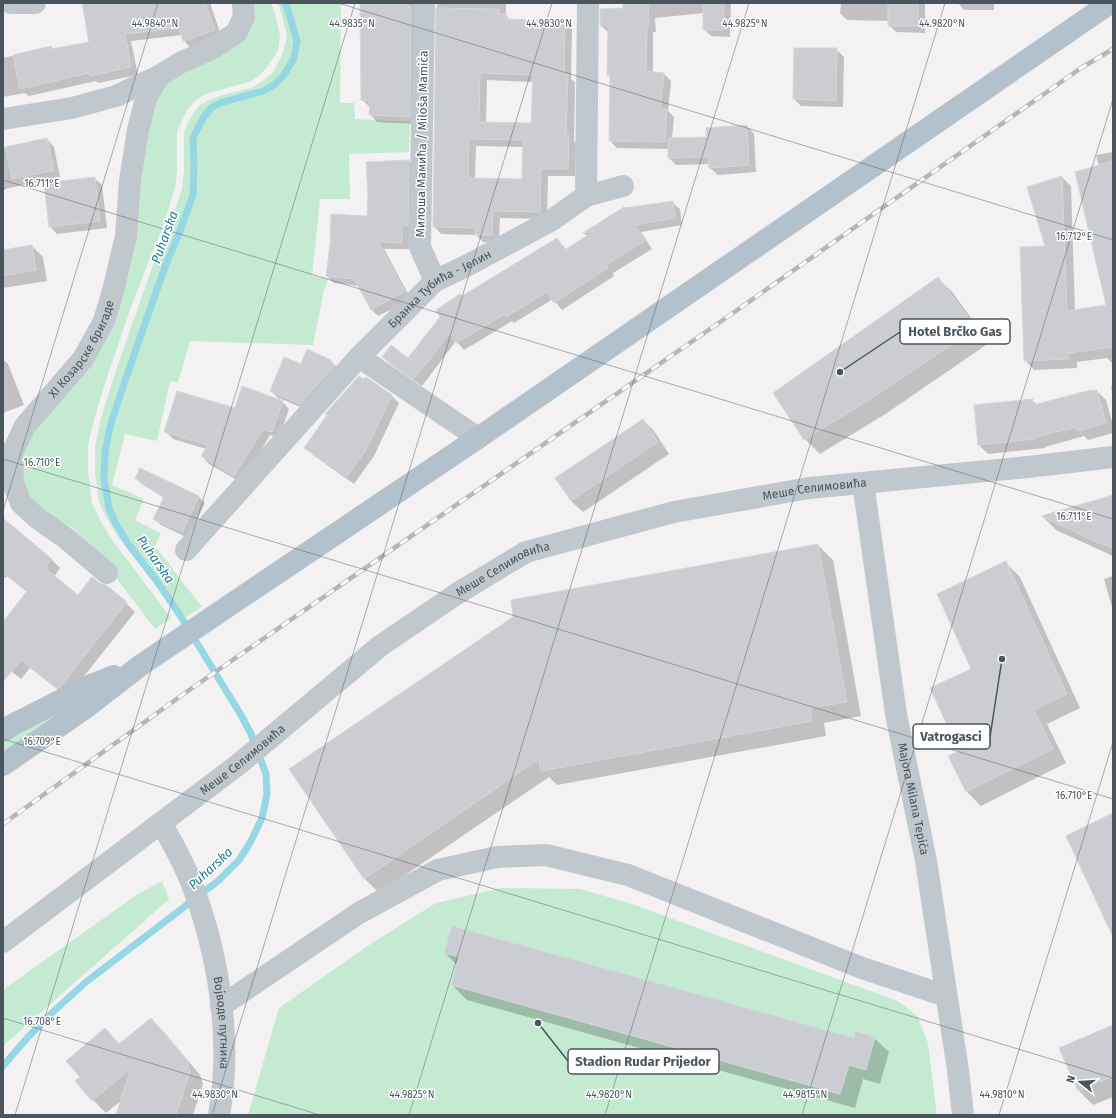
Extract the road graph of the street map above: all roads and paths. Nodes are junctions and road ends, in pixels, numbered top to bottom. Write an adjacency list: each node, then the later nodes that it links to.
1 (35, 3): 6 (street)
2 (243, 3): 7 (street, XI Козарске бригаде)
3 (424, 3): 11 (street, Милоша Мамића / Miloša Mamića)
4 (588, 3): 10 (street)
5 (1110, 3): 13 (main road)
6 (9, 4)
7 (159, 76): 8 (street, XI Козарске бригаде); 17 (street, XI Козарске бригаде)
8 (3, 119)
9 (623, 186): 10 (street)
10 (586, 196): 11 (street, Бранка Тубића - Јелин)
11 (436, 281): 12 (street, Бранка Тубића - Јелин)
12 (359, 357): 13 (street); 16 (street, Бранка Тубића - Јелин)
13 (478, 438): 18 (main road)
14 (1113, 458): 15 (street, Меше Селимовића)
15 (863, 483): 21 (street, Меше Селимовића); 23 (street, Majora Milana Tepića)
16 (186, 550)
17 (107, 573)
18 (140, 665): 19 (main road); 20 (main road)
19 (6, 727)
20 (3, 765)
21 (161, 822): 22 (street, Меше Селимовића); 24 (street, Војводе путника)
22 (3, 942)
23 (946, 996): 24 (street); 26 (street, Majora Milana Tepića)
24 (222, 1006): 25 (street, Војводе путника)
25 (219, 1115)
26 (964, 1115)

